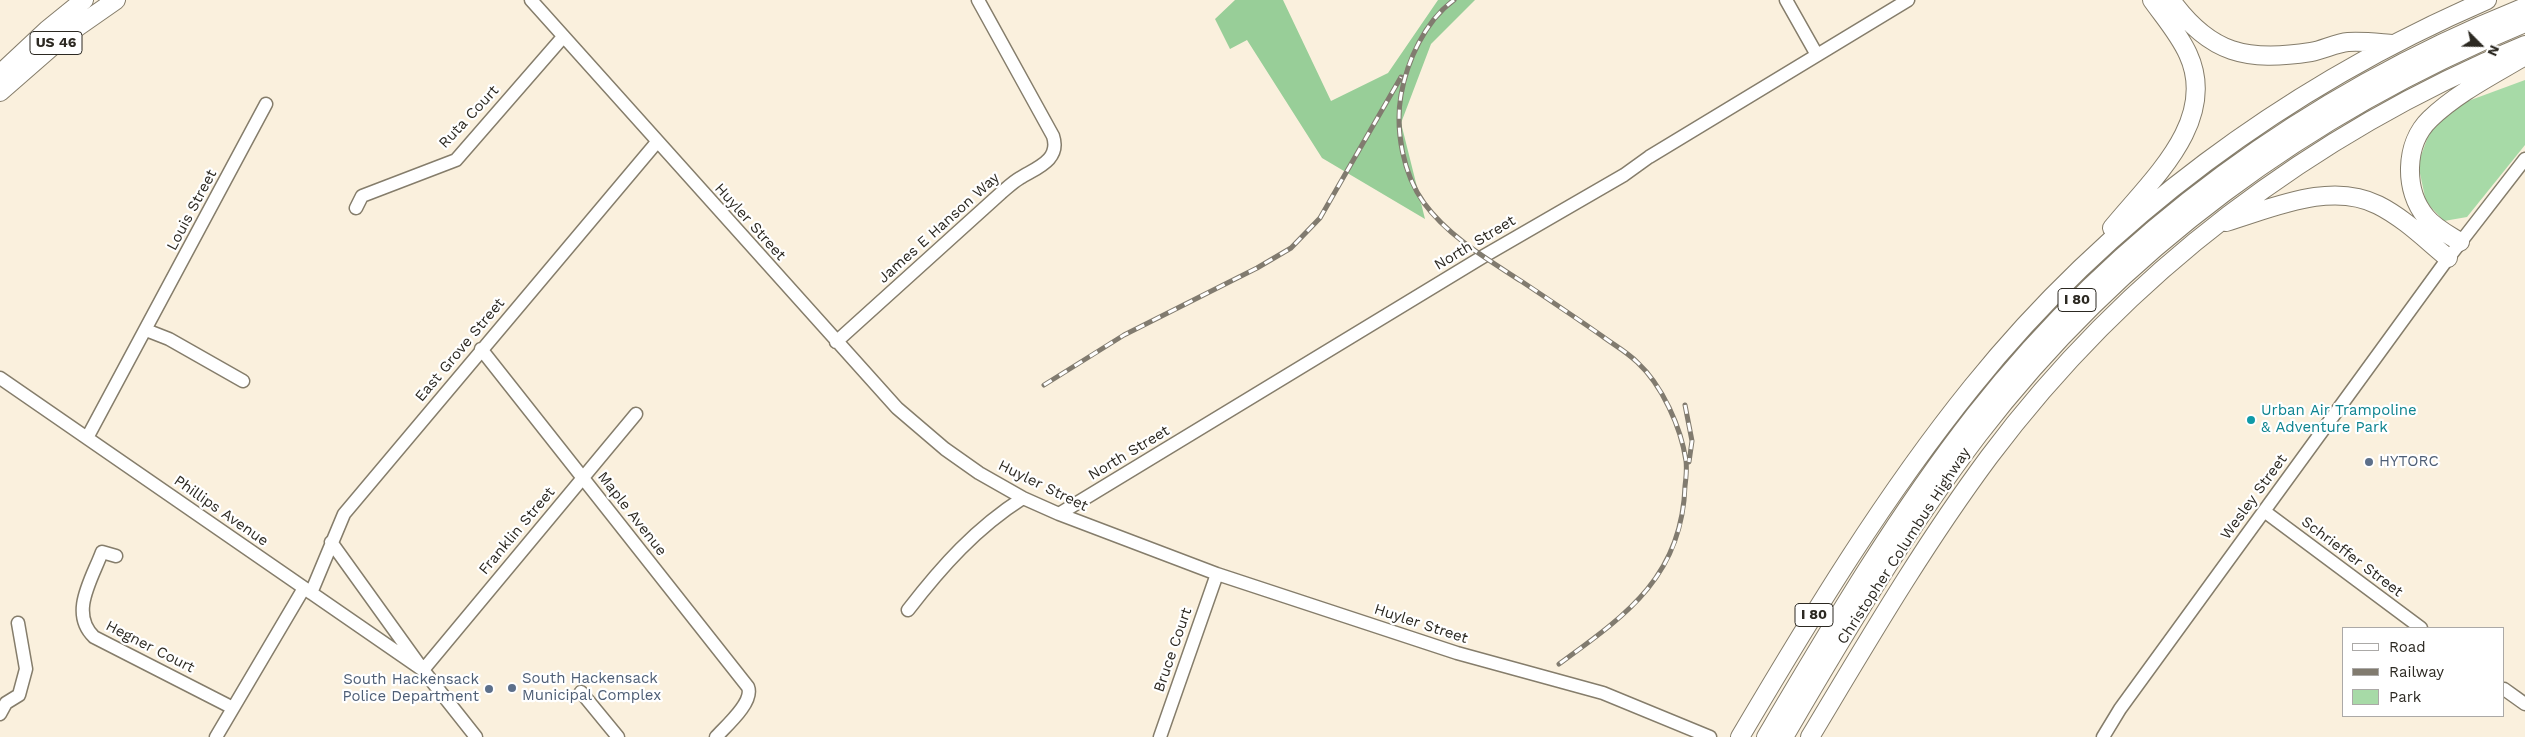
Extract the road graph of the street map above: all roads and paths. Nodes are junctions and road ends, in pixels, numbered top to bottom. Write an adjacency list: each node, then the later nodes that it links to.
1 (84, 0): 17 (highway, US 46)
2 (116, 0): 18 (highway, US 46)
3 (531, 0): 12 (street, Huyler Street)
4 (978, 0): 28 (street, James E Hanson Way)
5 (1786, 0): 15 (street)
6 (1908, 0): 15 (street, North Street)
7 (2152, 0): 26 (highway)
8 (2171, 0): 13 (highway)
9 (2487, 0): 13 (highway, I 80)
10 (2525, 7): 58 (highway, Christopher Columbus Highway / I 80)
11 (2525, 23): 59 (highway, Christopher Columbus Highway / I 80)
12 (563, 37): 20 (street, Huyler Street); 22 (street, Ruta Court)
13 (2395, 44): 26 (highway, I 80)
14 (2525, 45): 23 (highway, Christopher Columbus Highway / I 80)
15 (1817, 55): 37 (street, North Street)
16 (2525, 56): 24 (highway)
17 (3, 70)
18 (0, 92)
19 (266, 104): 27 (street, Louis Street)
20 (657, 142): 28 (street, Huyler Street); 29 (street, East Grove Street)
21 (2525, 159): 24 (street, Wesley Street)
22 (356, 208)
23 (2215, 225): 25 (highway); 60 (highway, Christopher Columbus Highway / I 80)
24 (2460, 242): 25 (street, Wesley Street)
25 (2448, 258): 36 (street, Wesley Street)
26 (2074, 275): 57 (highway, I 80)
27 (146, 330): 31 (street); 33 (street, Louis Street)
28 (836, 342): 35 (street, Huyler Street)
29 (481, 349): 34 (street, Maple Avenue); 38 (street, East Grove Street)
30 (0, 378): 33 (street, Phillips Avenue)
31 (243, 381)
32 (636, 414): 34 (street, Franklin Street)
33 (87, 438): 41 (street, Phillips Avenue)
34 (583, 477): 45 (street, Franklin Street); 54 (street, Maple Avenue)
35 (1023, 498): 37 (street, Huyler Street); 42 (street)
36 (2264, 512): 44 (street, Schrieffer Street); 61 (street, Wesley Street)
37 (1059, 514): 40 (street, Huyler Street)
38 (331, 542): 41 (street, East Grove Street); 45 (street, Phillips Avenue)
39 (116, 556): 49 (street, Hegner Court)
40 (1217, 574): 55 (street, Bruce Court); 56 (street, Huyler Street)
41 (308, 591): 45 (street, Phillips Avenue); 49 (street, East Grove Street)
42 (908, 610)
43 (18, 623): 50 (street)
44 (2420, 627)
45 (423, 670): 52 (street, Phillips Avenue)
46 (2505, 690): 48 (street)
47 (581, 692): 53 (street)
48 (2525, 704)
49 (233, 708): 51 (street, East Grove Street)
50 (0, 714)
51 (216, 737)
52 (476, 737)
53 (618, 737)
54 (716, 737)
55 (1160, 737)
56 (1710, 737)
57 (1740, 737)
58 (1766, 737)
59 (1784, 737)
60 (1810, 737)
61 (2103, 737)

